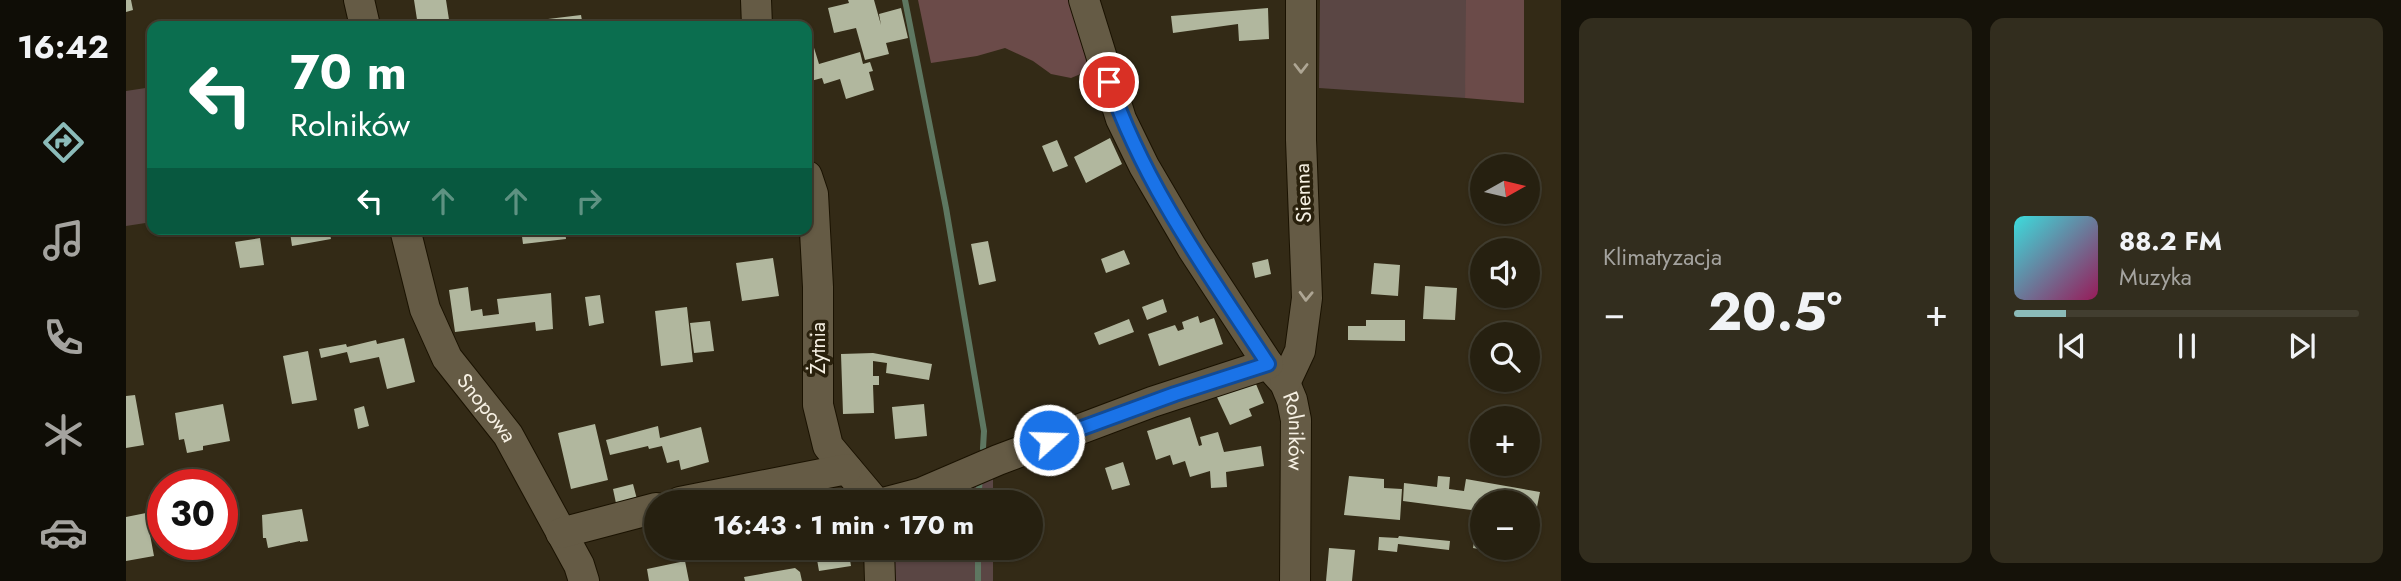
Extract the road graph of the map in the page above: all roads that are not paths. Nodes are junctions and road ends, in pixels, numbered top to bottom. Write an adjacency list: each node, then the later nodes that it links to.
1 (359, 0): 5 (street)
2 (756, 0): 6 (street)
3 (1084, 0): 9 (street, Rolników)
4 (1301, 0): 9 (street, Sienna, one-way to 9)
5 (364, 21)
6 (757, 21)
7 (812, 191): 10 (street, Żytnia)
8 (406, 235): 15 (street, Snopowa)
9 (1277, 373): 13 (street); 19 (street, Rolników)
10 (848, 469): 11 (street); 12 (street, Żytnia)
11 (741, 490)
12 (865, 490)
13 (928, 490)
14 (644, 511): 15 (street)
15 (561, 533): 17 (street, Snopowa)
16 (879, 560): 18 (street)
17 (584, 581)
18 (880, 581)
19 (1294, 581)

